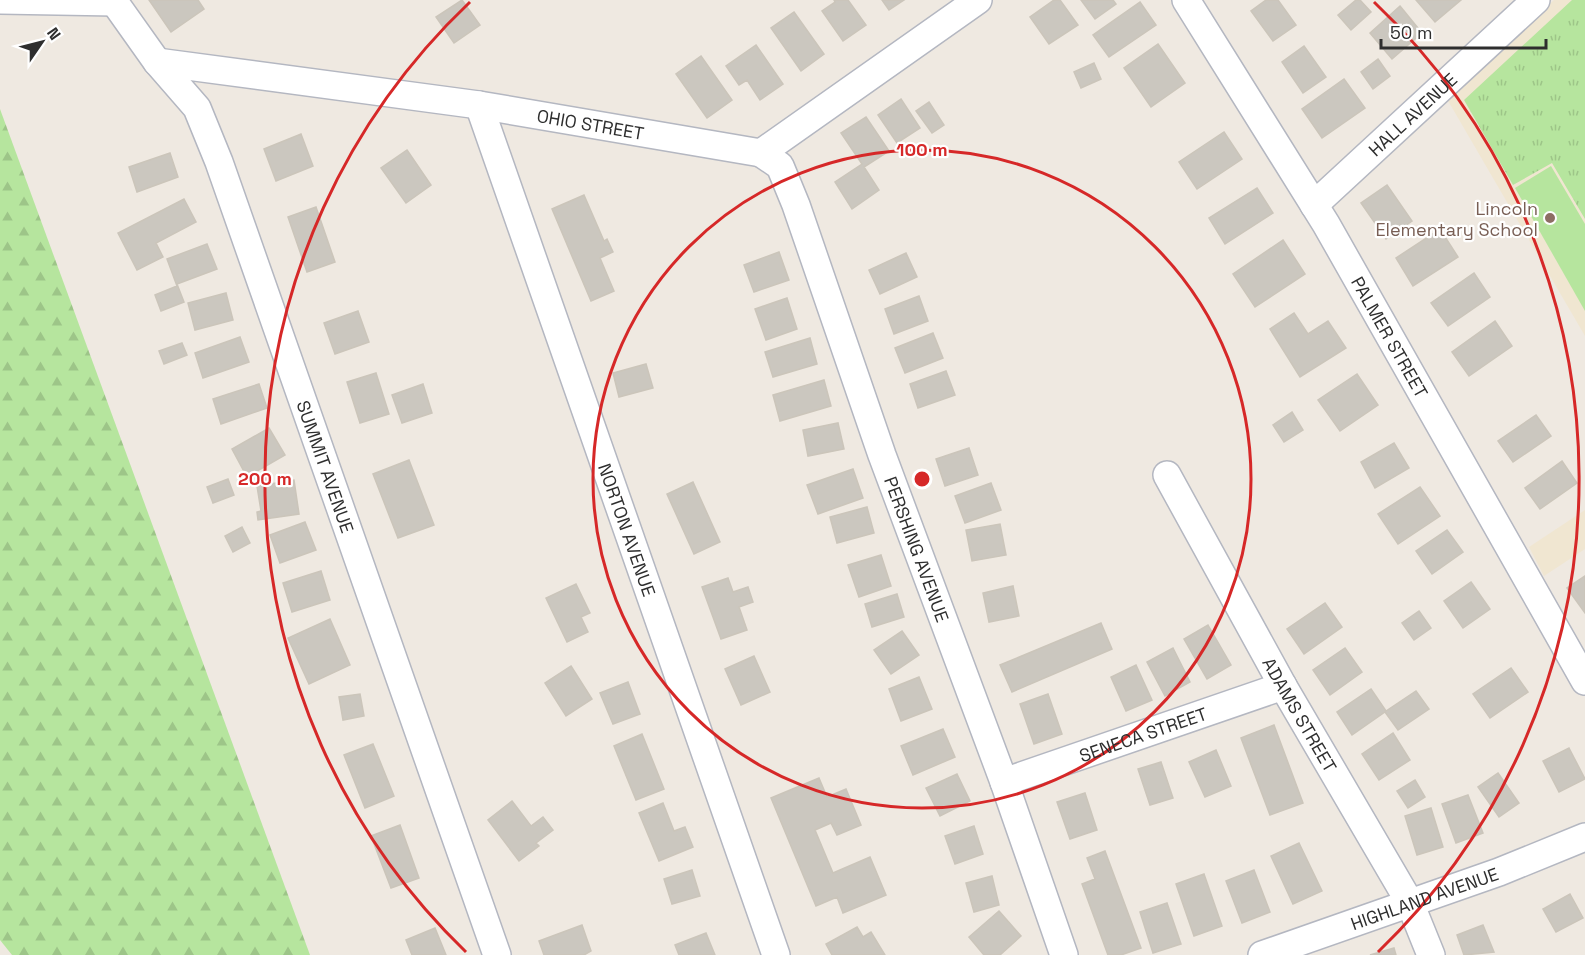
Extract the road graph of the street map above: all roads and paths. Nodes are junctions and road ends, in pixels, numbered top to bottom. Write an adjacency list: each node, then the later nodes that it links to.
1 (0, 0): 4 (street)
2 (978, 0): 8 (street)
3 (1186, 0): 9 (street, PALMER STREET)
4 (114, 1): 6 (street, SUMMIT AVENUE)
5 (1532, 1): 9 (street, HALL AVENUE)
6 (158, 62): 7 (street, OHIO STREET); 16 (street, SUMMIT AVENUE)
7 (479, 105): 8 (street, OHIO STREET); 17 (street, NORTON AVENUE)
8 (761, 153): 13 (street, PERSHING AVENUE)
9 (1314, 205): 11 (street, PALMER STREET)
10 (1167, 475): 12 (street, ADAMS STREET)
11 (1585, 681)
12 (1283, 686): 13 (street, SENECA STREET); 15 (street, ADAMS STREET)
13 (1004, 783): 18 (street, PERSHING AVENUE)
14 (1585, 837): 15 (street, HIGHLAND AVENUE)
15 (1410, 903): 19 (street, HIGHLAND AVENUE); 20 (street, ADAMS STREET)
16 (497, 955)
17 (776, 955)
18 (1064, 955)
19 (1262, 955)
20 (1431, 955)

